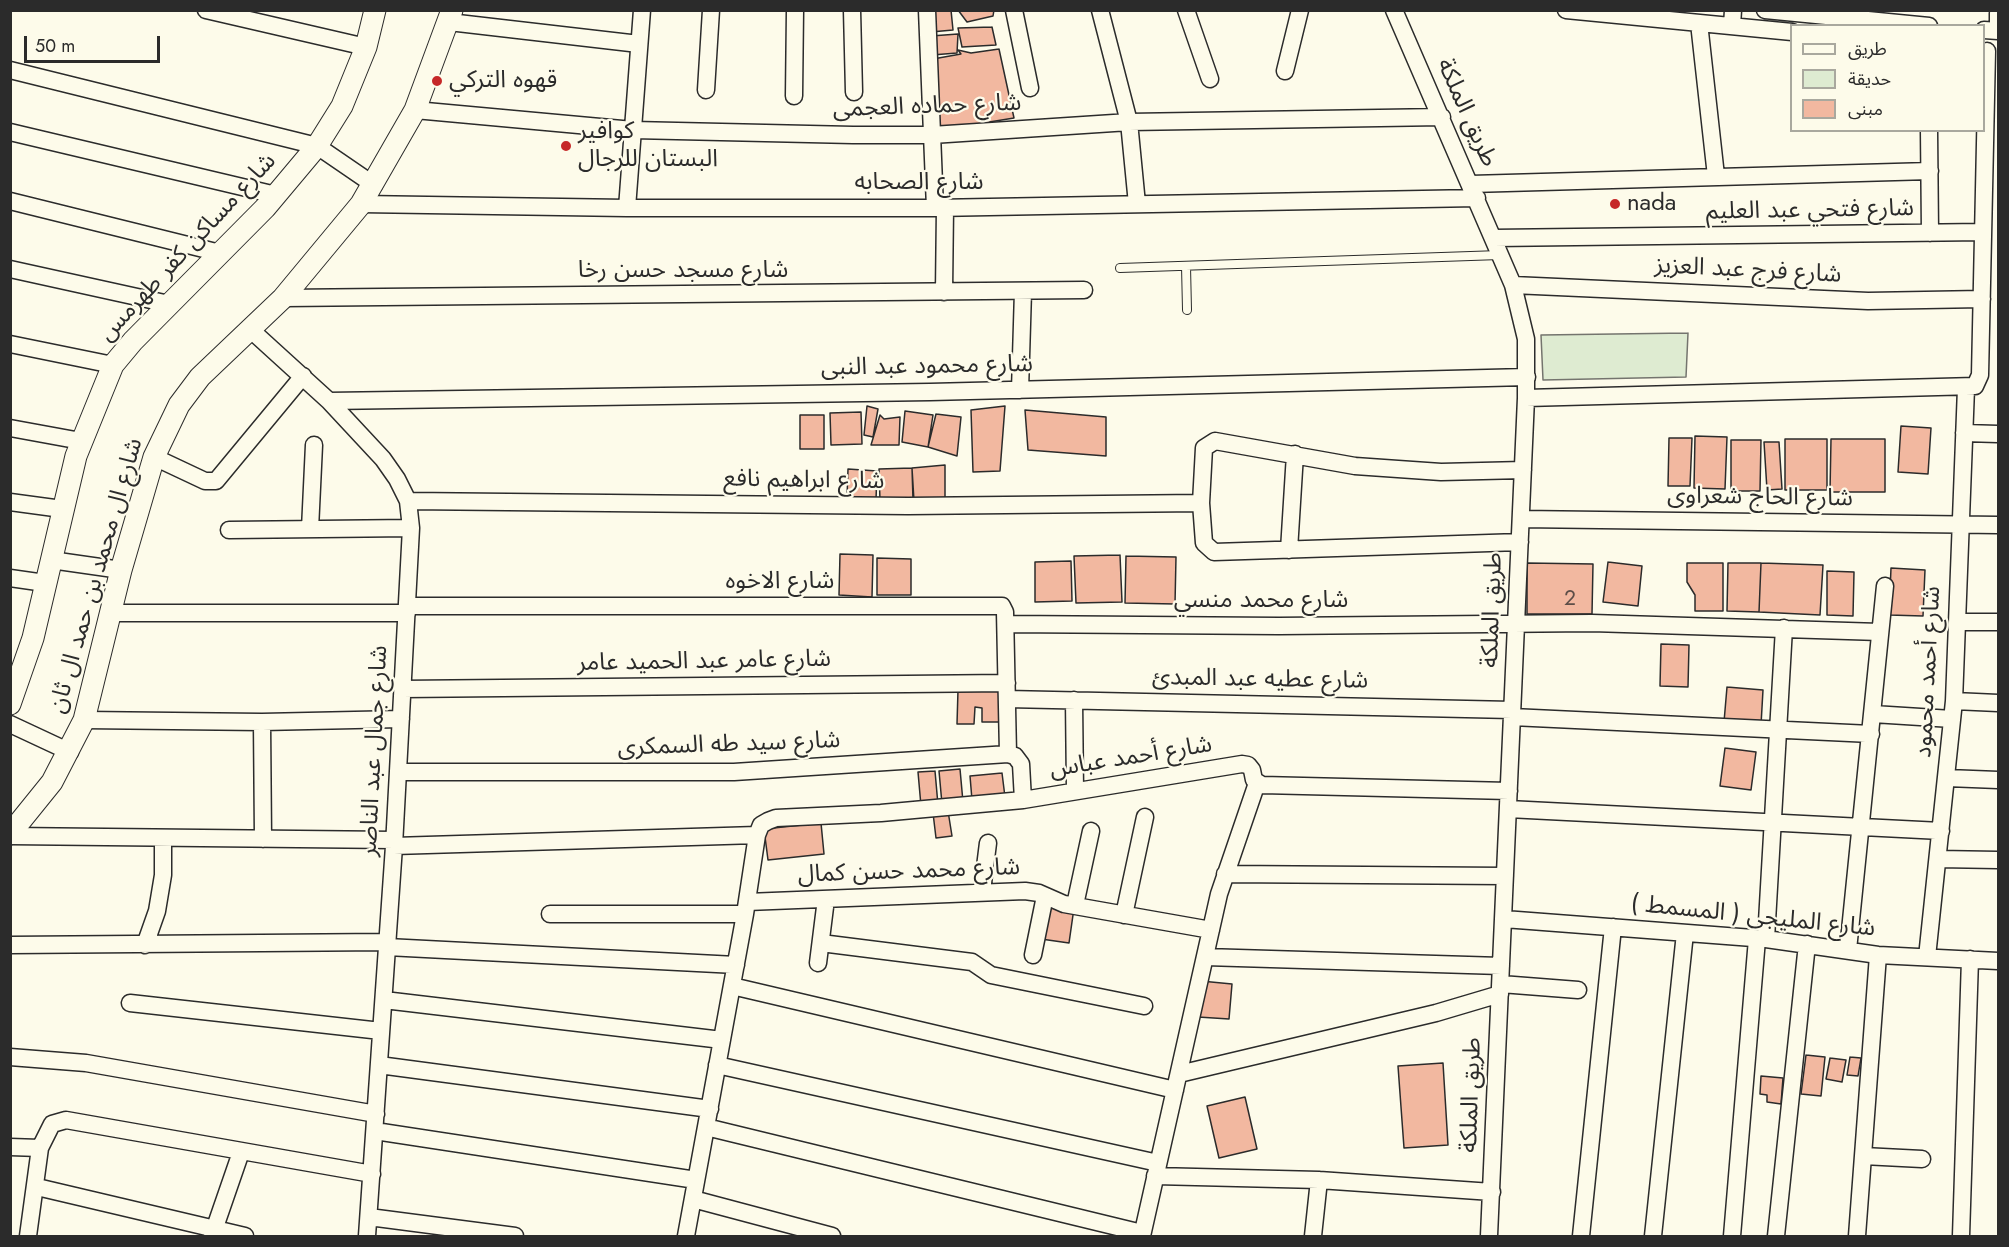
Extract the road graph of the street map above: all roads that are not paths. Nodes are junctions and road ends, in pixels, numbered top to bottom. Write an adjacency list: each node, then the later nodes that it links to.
1 (206, 10): 24 (street)
2 (375, 10): 24 (street, شارع مساكن كفر طهرمس)
3 (642, 10): 23 (street)
4 (711, 10): 30 (street)
5 (795, 10): 32 (street)
6 (852, 10): 31 (street)
7 (927, 10): 39 (street)
8 (1014, 10): 29 (street)
9 (1100, 10): 35 (street)
10 (1186, 10): 28 (street)
11 (1300, 10): 27 (street)
12 (1395, 10): 34 (street, طريق الملكة)
13 (1566, 10): 20 (street)
14 (1765, 10): 15 (street)
15 (1827, 13): 19 (street)
16 (1998, 13): 21 (street)
17 (451, 16): 23 (street); 33 (street, شارع ال محمد بن حمد ال ثان)
18 (1733, 18): 20 (street); 22 (street)
19 (1921, 22)
20 (1699, 23): 42 (street)
21 (1998, 31)
22 (1790, 32)
23 (639, 44): 36 (street)
24 (366, 47): 40 (street, شارع مساكن كفر طهرمس)
25 (1990, 51): 51 (street)
26 (10, 70): 40 (street)
27 (1285, 71)
28 (1210, 79)
29 (1030, 88)
30 (706, 90)
31 (854, 92)
32 (794, 96)
33 (415, 110): 36 (street, شارع حماده العجمى); 43 (street, شارع ال محمد بن حمد ال ثان)
34 (1442, 117): 35 (street, شارع حماده العجمى); 44 (street, طريق الملكة)
35 (1129, 122): 39 (street, شارع حماده العجمى); 48 (street)
36 (633, 130): 39 (street, شارع حماده العجمى); 50 (street)
37 (10, 132): 45 (street)
38 (1929, 132): 41 (street)
39 (932, 135): 49 (street)
40 (317, 146): 43 (street); 45 (street, شارع مساكن كفر طهرمس)
41 (1930, 171): 42 (street, شارع الصحابه); 52 (street)
42 (1716, 176): 44 (street, شارع الصحابه)
43 (374, 184): 47 (street, شارع ال محمد بن حمد ال ثان)
44 (1474, 191): 48 (street, شارع الصحابه); 53 (street, طريق الملكة)
45 (276, 195): 54 (street, شارع مساكن كفر طهرمس)
46 (10, 201): 54 (street)
47 (361, 204): 50 (street, شارع الصحابه); 63 (street, شارع ال محمد بن حمد ال ثان)
48 (1137, 204): 49 (street, شارع الصحابه)
49 (940, 207): 50 (street, شارع الصحابه); 62 (street)
50 (627, 208)
51 (1983, 232): 52 (street, شارع فتحي عبد العليم); 64 (street)
52 (1930, 233): 53 (street, شارع فتحي عبد العليم)
53 (1494, 238): 55 (street, طريق الملكة)
54 (220, 253): 65 (street, شارع مساكن كفر طهرمس)
55 (1500, 255): 56 (lane); 59 (street, طريق الملكة)
56 (1186, 266): 57 (lane); 66 (lane)
57 (1120, 268)
58 (10, 269): 65 (street)
59 (1513, 285): 64 (street, شارع فرج عبد العزيز); 71 (street, طريق الملكة)
60 (1084, 290): 61 (street, شارع مسجد حسن رخا)
61 (1023, 291): 62 (street, شارع مسجد حسن رخا); 73 (street)
62 (944, 292): 63 (street, شارع مسجد حسن رخا)
63 (283, 298): 67 (street, شارع ال محمد بن حمد ال ثان)
64 (1982, 299): 72 (street)
65 (169, 304): 69 (street, شارع مساكن كفر طهرمس)
66 (1187, 310)
67 (251, 330): 70 (street, شارع جمال عبد الناصر); 82 (street, شارع ال محمد بن حمد ال ثان)
68 (10, 344): 69 (street)
69 (113, 365): 79 (street, شارع مساكن كفر طهرمس)
70 (303, 376): 75 (street, شارع جمال عبد الناصر); 82 (street)
71 (1527, 377): 73 (street, شارع محمود عبد النبى); 74 (street, طريق الملكة)
72 (1966, 388): 74 (street); 77 (street, شارع أحمد محمود)
73 (1020, 390): 75 (street, شارع محمود عبد النبى)
74 (1526, 398): 83 (street, طريق الملكة)
75 (329, 401): 84 (street, شارع جمال عبد الناصر)
76 (10, 428): 79 (street)
77 (1964, 433): 78 (street); 89 (street, شارع أحمد محمود)
78 (1998, 434)
79 (81, 441): 87 (street, شارع مساكن كفر طهرمس)
80 (314, 445): 92 (street)
81 (1295, 454): 83 (street); 86 (street); 95 (street)
82 (154, 457): 97 (street, شارع ال محمد بن حمد ال ثان)
83 (1523, 470): 88 (street, طريق الملكة)
84 (408, 501): 86 (street, شارع ابراهيم نافع); 91 (street, شارع جمال عبد الناصر)
85 (10, 502): 87 (street)
86 (1201, 503): 95 (street)
87 (62, 509): 96 (street, شارع مساكن كفر طهرمس)
88 (1521, 519): 89 (street, شارع الحاج شعراوى); 94 (street, طريق الملكة)
89 (1960, 525): 90 (street, شارع الحاج شعراوى); 103 (street, شارع أحمد محمود)
90 (1998, 525)
91 (411, 528): 92 (street); 101 (street, شارع جمال عبد الناصر)
92 (310, 529): 93 (street)
93 (229, 530)
94 (1520, 542): 95 (street); 106 (street, طريق الملكة)
95 (1289, 550)
96 (51, 560): 97 (street); 99 (street, شارع مساكن كفر طهرمس)
97 (121, 570): 102 (street, شارع ال محمد بن حمد ال ثان)
98 (10, 578): 99 (street)
99 (45, 583): 111 (street, شارع مساكن كفر طهرمس)
100 (1885, 586): 108 (street)
101 (407, 610): 102 (street); 105 (street, شارع الاخوه); 109 (street, شارع جمال عبد الناصر)
102 (110, 613): 119 (street, شارع ال محمد بن حمد ال ثان)
103 (1957, 622): 104 (street); 113 (street, شارع أحمد محمود)
104 (1998, 622)
105 (1006, 624): 106 (street, شارع محمد منسي); 110 (street)
106 (1516, 624): 107 (street, شارع محمد منسي); 115 (street, طريق الملكة)
107 (1784, 628): 108 (street, شارع محمد منسي); 122 (street)
108 (1880, 632): 116 (street)
109 (402, 689): 110 (street, شارع عامر عبد الحميد عامر); 117 (street, شارع جمال عبد الناصر)
110 (1007, 691): 112 (street, شارع عطيه عبد المبدئ); 125 (street)
111 (12, 696)
112 (1074, 700): 115 (street, شارع عطيه عبد المبدئ); 130 (street)
113 (1954, 701): 114 (street); 118 (street, شارع أحمد محمود)
114 (1998, 703)
115 (1512, 713): 122 (street, شارع عطيه عبد المبدئ); 131 (street, طريق الملكة)
116 (1872, 714): 118 (street); 123 (street)
117 (401, 719): 120 (street); 126 (street, شارع جمال عبد الناصر)
118 (1952, 719): 127 (street, شارع أحمد محمود)
119 (84, 720): 120 (street); 124 (street, شارع ال محمد بن حمد ال ثان)
120 (262, 722): 142 (street)
121 (10, 724): 124 (street)
122 (1778, 729): 123 (street, شارع عطيه عبد المبدئ); 135 (street)
123 (1870, 734): 136 (street)
124 (69, 752): 139 (street, شارع ال محمد بن حمد ال ثان)
125 (1008, 754): 126 (street, شارع سيد طه السمكرى); 132 (street)
126 (398, 772): 143 (street, شارع جمال عبد الناصر)
127 (1947, 778): 128 (street); 138 (street, شارع أحمد محمود)
128 (1998, 780)
129 (1257, 783): 130 (street, شارع أحمد عباس); 131 (street); 147 (street)
130 (1075, 791): 132 (street, شارع أحمد عباس)
131 (1509, 791): 133 (street, طريق الملكة)
132 (1023, 800): 140 (street, شارع أحمد عباس)
133 (1508, 809): 135 (street); 148 (street, طريق الملكة)
134 (1145, 817): 155 (street)
135 (1772, 824): 136 (street); 160 (street)
136 (1860, 827): 138 (street); 166 (street)
137 (1091, 831): 152 (street)
138 (1941, 831): 145 (street, شارع أحمد محمود)
139 (10, 835): 141 (street)
140 (757, 835): 143 (street); 153 (street)
141 (163, 839): 142 (street); 164 (street)
142 (263, 839): 143 (street)
143 (394, 843): 165 (street, شارع جمال عبد الناصر)
144 (987, 843): 149 (street)
145 (1938, 859): 146 (street); 170 (street, شارع أحمد محمود)
146 (1998, 860)
147 (1225, 874): 148 (street); 158 (street)
148 (1505, 876): 156 (street, طريق الملكة)
149 (982, 891): 150 (street, شارع محمد حسن كمال); 151 (street, شارع محمد حسن كمال)
150 (1045, 896): 152 (street, شارع محمد حسن كمال); 168 (street)
151 (826, 899): 153 (street, شارع محمد حسن كمال); 161 (street)
152 (1075, 906): 155 (street, شارع محمد حسن كمال)
153 (746, 908): 154 (street, شارع محمد حسن كمال); 174 (street)
154 (550, 914)
155 (1124, 915): 158 (street, شارع محمد حسن كمال)
156 (1504, 919): 157 (street, شارع المليجى ( المسمط )); 175 (street, طريق الملكة)
157 (1613, 927): 159 (street, شارع المليجى ( المسمط )); 215 (street)
158 (1211, 930): 169 (street)
159 (1685, 933): 160 (street, شارع المليجى ( المسمط )); 216 (street)
160 (1761, 939): 162 (street, شارع المليجى ( المسمط )); 217 (street)
161 (821, 943): 173 (street); 181 (street)
162 (1807, 944): 166 (street, شارع المليجى ( المسمط )); 218 (street)
163 (10, 945): 164 (street)
164 (146, 945): 165 (street)
165 (387, 945): 174 (street); 179 (street, شارع جمال عبد الناصر)
166 (1848, 950): 167 (street, شارع المليجى ( المسمط ))
167 (1878, 954): 170 (street, شارع المليجى ( المسمط )); 195 (street)
168 (1033, 955)
169 (1205, 957): 175 (street); 187 (street)
170 (1927, 957): 171 (street, شارع المليجى ( المسمط ))
171 (1970, 959): 172 (street, شارع المليجى ( المسمط )); 220 (street)
172 (1998, 961)
173 (818, 963)
174 (736, 964): 176 (street)
175 (1501, 966): 177 (street, طريق الملكة)
176 (732, 986): 183 (street); 187 (street)
177 (1500, 989): 178 (street); 187 (street); 202 (street, طريق الملكة)
178 (1578, 990)
179 (384, 1000): 182 (street, شارع جمال عبد الناصر); 183 (street)
180 (130, 1003): 182 (street)
181 (1144, 1006)
182 (381, 1031): 185 (street, شارع جمال عبد الناصر)
183 (722, 1040): 186 (street)
184 (10, 1057): 189 (street)
185 (379, 1065): 188 (street); 189 (street, شارع جمال عبد الناصر)
186 (717, 1065): 188 (street); 197 (street)
187 (1177, 1082): 197 (street)
188 (710, 1109): 190 (street)
189 (376, 1114): 191 (street, شارع جمال عبد الناصر)
190 (706, 1127): 199 (street); 206 (street)
191 (375, 1131): 198 (street, شارع جمال عبد الناصر); 199 (street)
192 (10, 1147): 193 (street)
193 (40, 1148): 194 (street); 201 (street)
194 (241, 1152): 198 (street); 205 (street)
195 (1863, 1156): 196 (street); 219 (street)
196 (1922, 1159)
197 (1156, 1170): 200 (street); 206 (street)
198 (372, 1174): 204 (street, شارع جمال عبد الناصر)
199 (696, 1180): 203 (street)
200 (1318, 1180): 202 (street); 213 (street)
201 (36, 1187): 205 (street); 207 (street)
202 (1492, 1192): 214 (street, طريق الملكة)
203 (693, 1199): 211 (street); 212 (street)
204 (369, 1217): 209 (street, شارع جمال عبد الناصر); 210 (street)
205 (213, 1234): 208 (street)
206 (1142, 1235)
207 (28, 1236)
208 (245, 1236)
209 (367, 1236)
210 (515, 1236)
211 (686, 1236)
212 (832, 1236)
213 (1313, 1236)
214 (1489, 1236)
215 (1581, 1236)
216 (1653, 1236)
217 (1732, 1236)
218 (1776, 1236)
219 (1857, 1236)
220 (1961, 1236)

